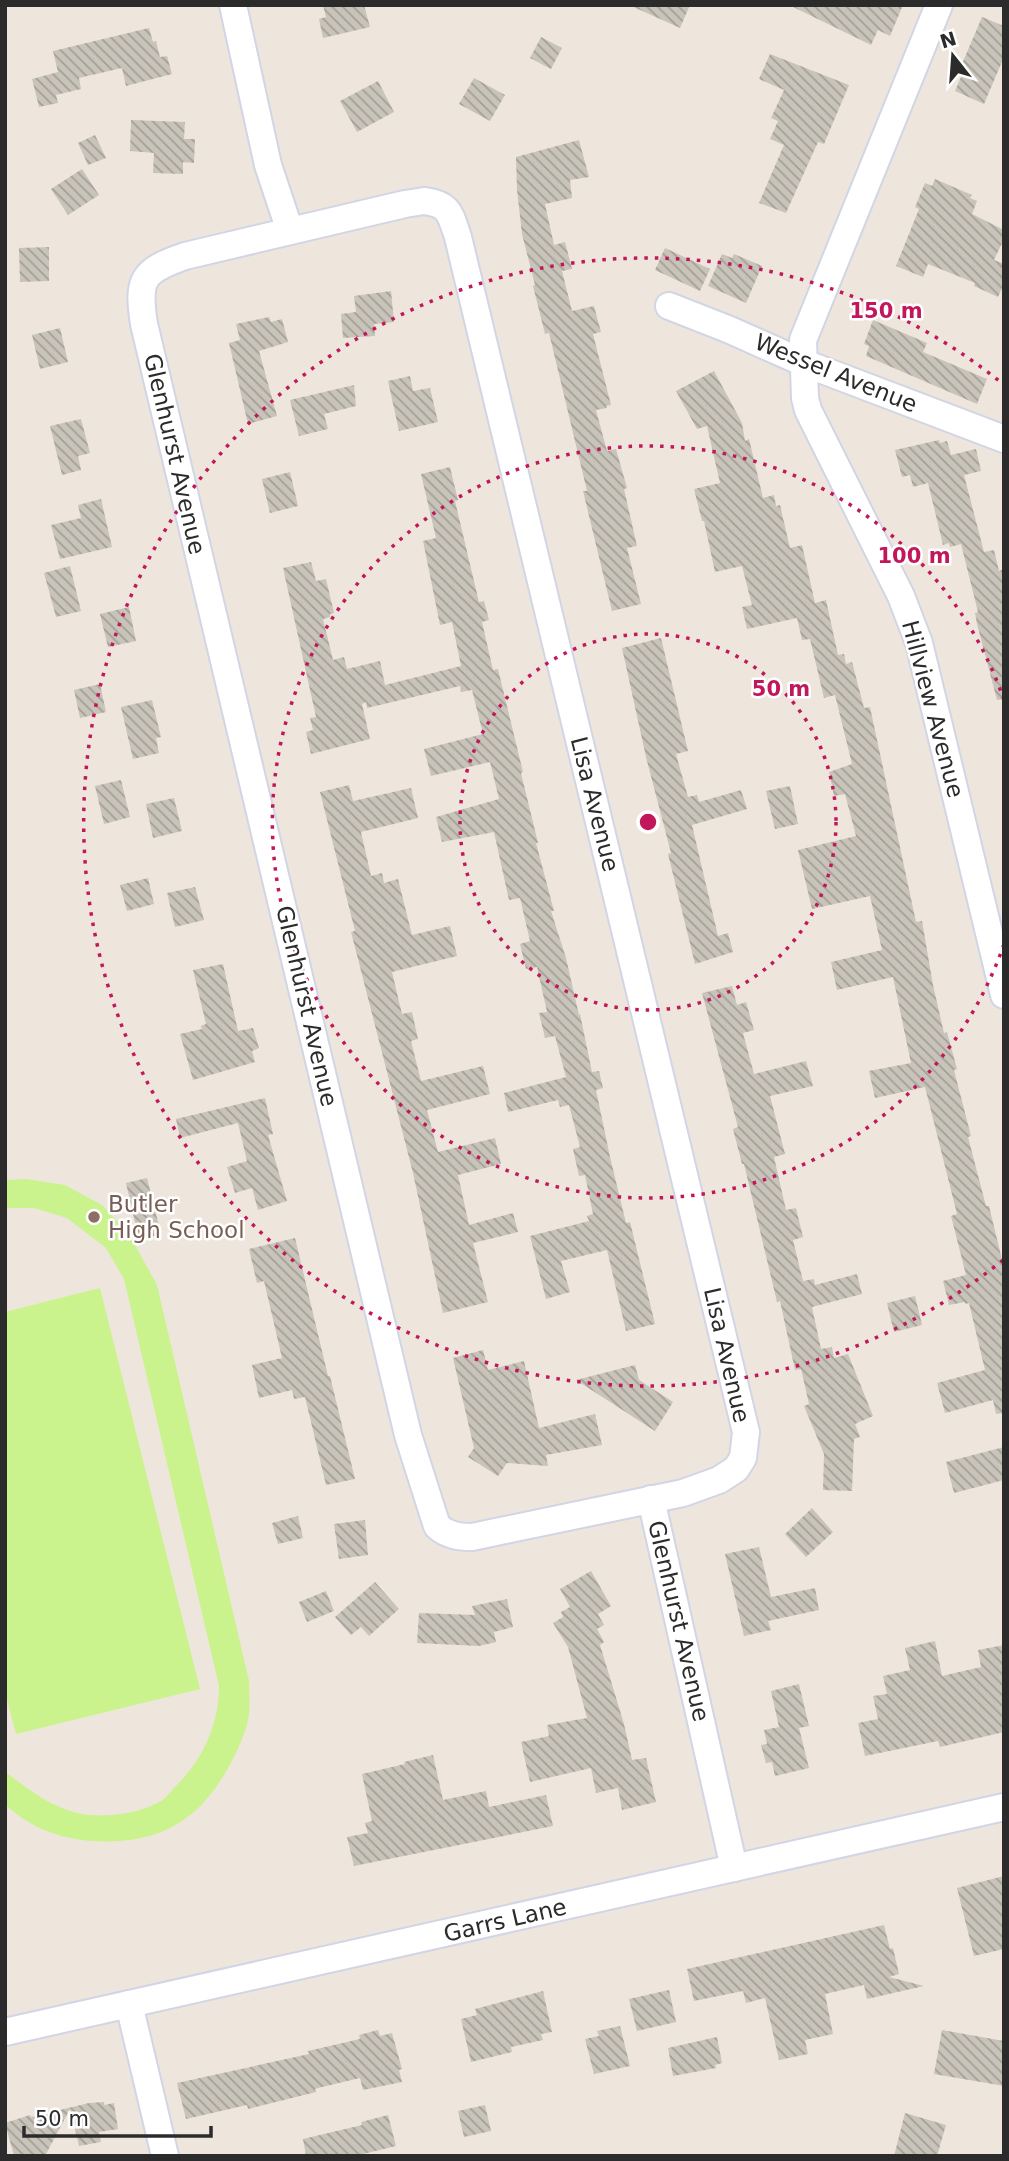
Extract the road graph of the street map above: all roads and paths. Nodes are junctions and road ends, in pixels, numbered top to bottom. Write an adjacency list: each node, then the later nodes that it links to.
1 (233, 5): 3 (street)
2 (939, 5): 5 (street, Hillview Avenue)
3 (290, 231): 8 (street, Lisa Avenue); 8 (street, Glenhurst Avenue)
4 (669, 306): 5 (street, Wessel Avenue)
5 (804, 363): 6 (street, Wessel Avenue); 7 (street, Hillview Avenue)
6 (1004, 439)
7 (1004, 995)
8 (651, 1499): 10 (street, Glenhurst Avenue)
9 (1004, 1807): 10 (street, Garrs Lane)
10 (734, 1868): 11 (street, Garrs Lane)
11 (129, 2004): 12 (street, Garrs Lane); 13 (street)
12 (5, 2032)
13 (165, 2156)

